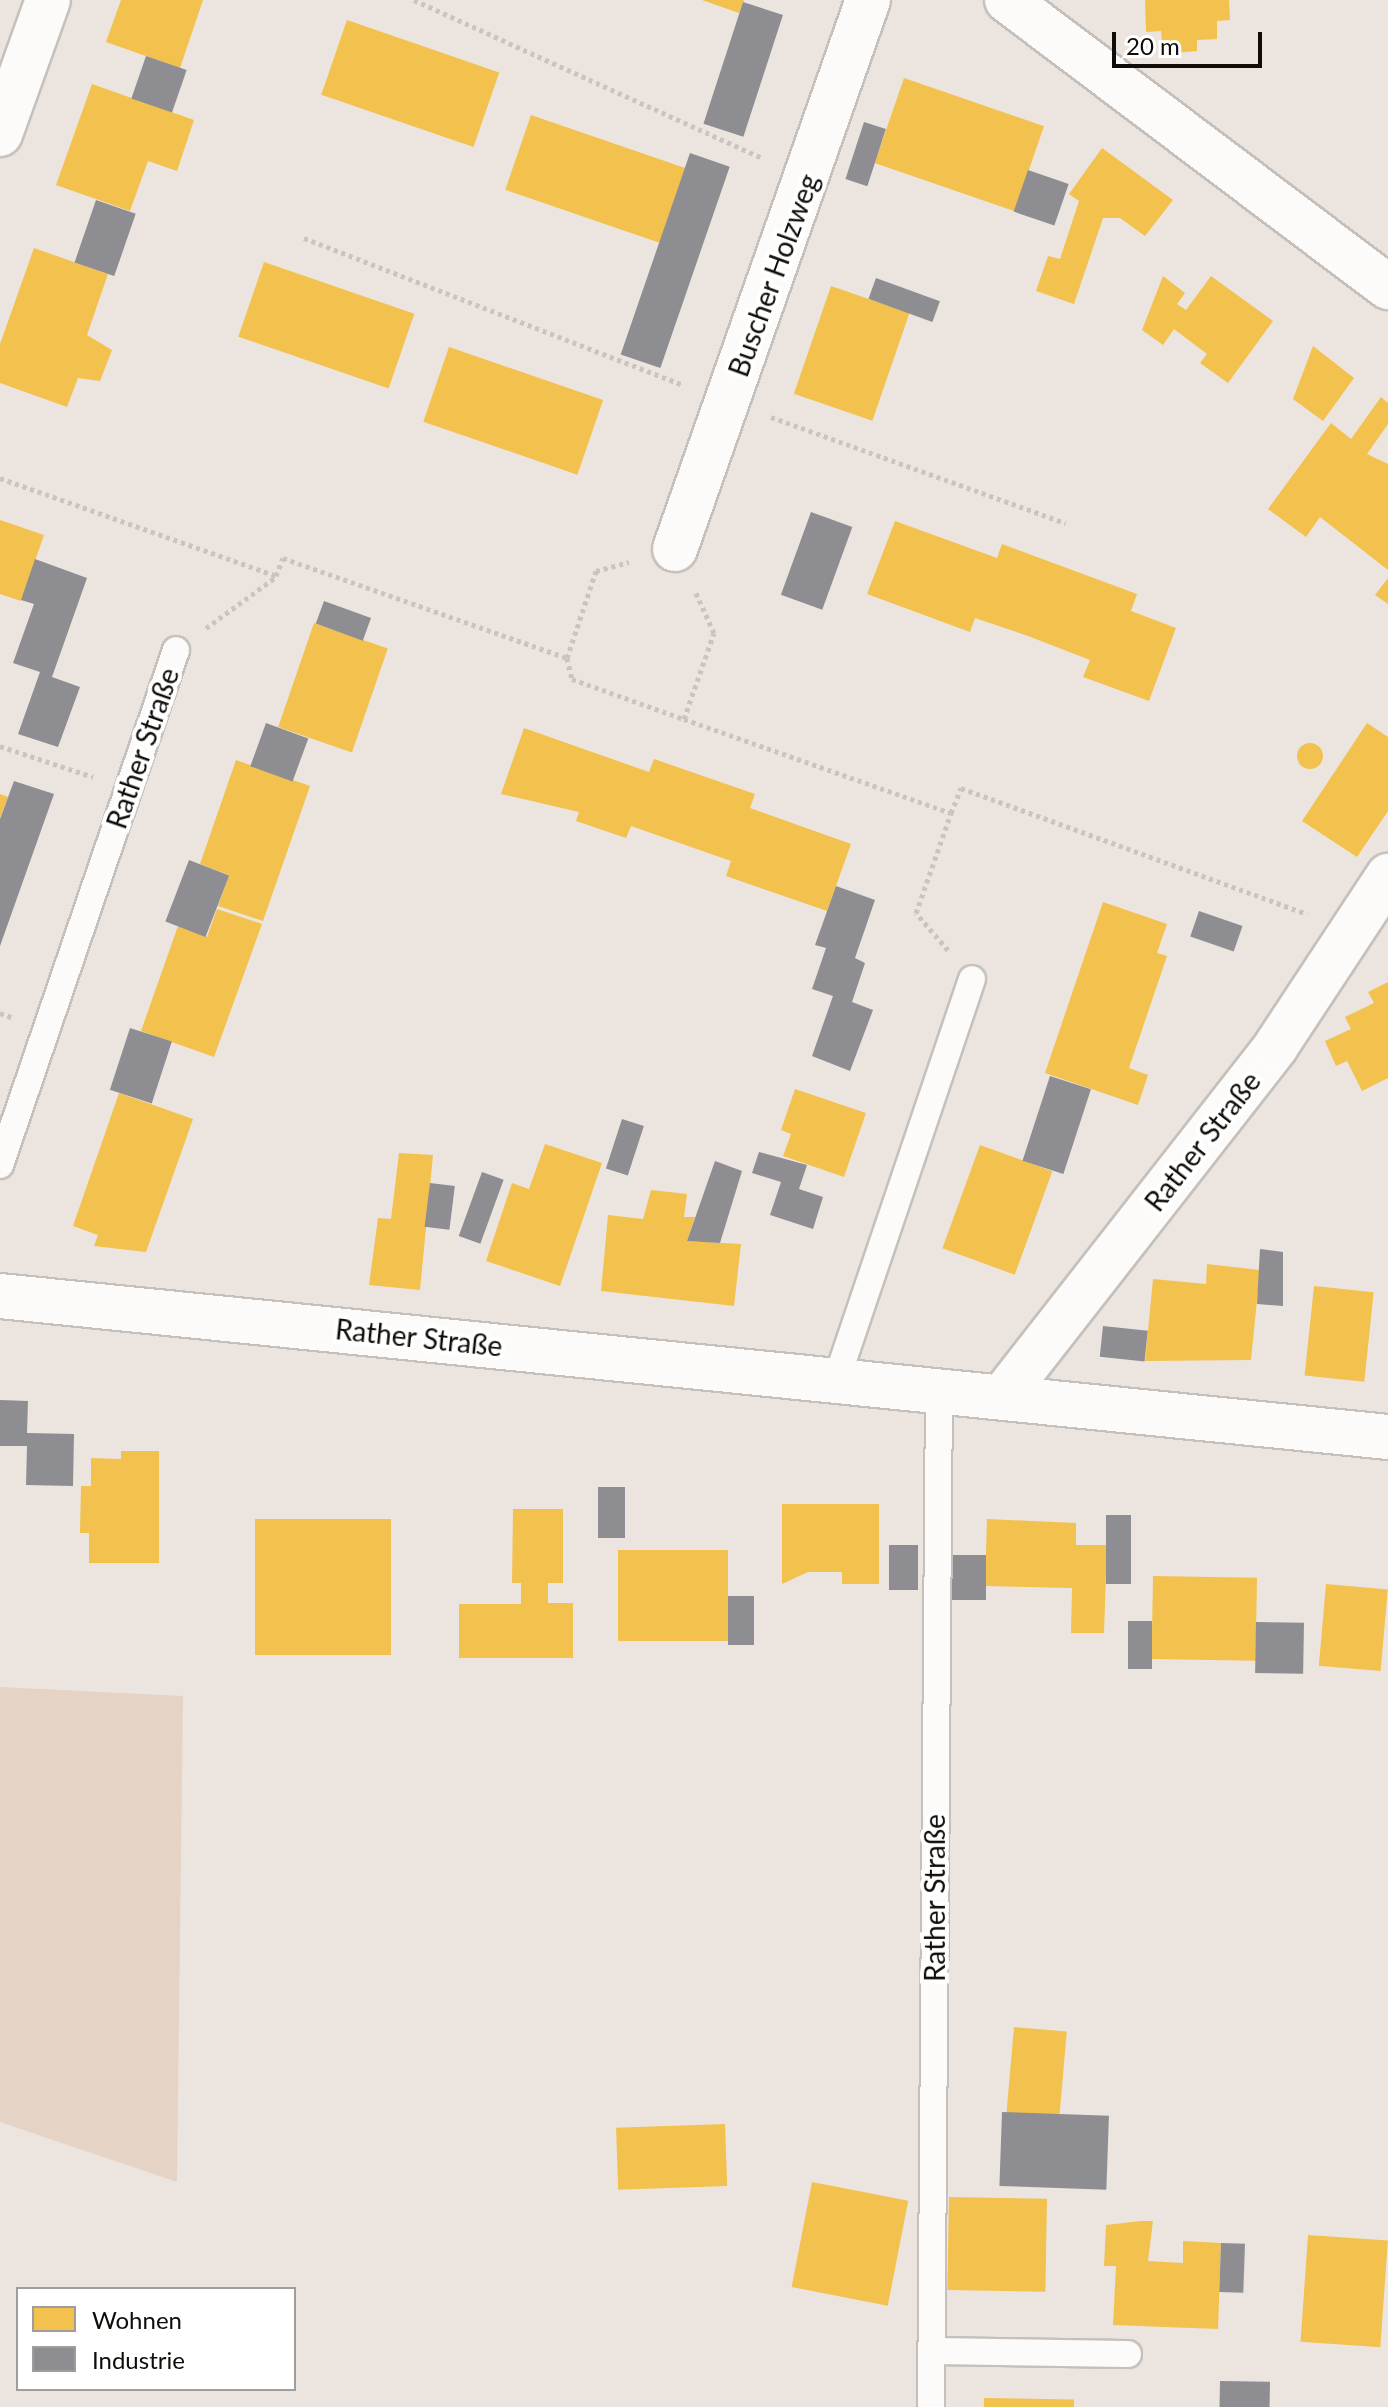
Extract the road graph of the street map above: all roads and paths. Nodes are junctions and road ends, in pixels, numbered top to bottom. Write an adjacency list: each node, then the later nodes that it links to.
1 (48, 0): 5 (street)
2 (414, 0): 6 (path)
3 (868, 0): 6 (street, Buscher Holzweg)
4 (1023, 5): 7 (street)
5 (0, 134)
6 (810, 175): 9 (street, Buscher Holzweg)
7 (1388, 287)
8 (0, 478): 10 (path)
9 (675, 549): 12 (path); 13 (path)
10 (276, 576): 11 (path); 12 (path)
11 (176, 650): 15 (lane, Rather Straße)
12 (567, 658): 13 (path)
13 (684, 719): 16 (path)
14 (0, 746): 15 (path)
15 (128, 789): 20 (lane, Rather Straße)
16 (951, 813): 18 (path); 19 (path)
17 (1388, 876): 18 (street, Rather Straße)
18 (1351, 932): 24 (street, Rather Straße)
19 (972, 979): 22 (lane)
20 (0, 1165)
21 (0, 1296): 22 (street, Rather Straße)
22 (837, 1378): 23 (street, Rather Straße)
23 (939, 1389): 24 (street, Rather Straße); 26 (lane, Rather Straße)
24 (1003, 1396): 25 (street, Rather Straße)
25 (1388, 1437)
26 (932, 2351): 27 (lane); 28 (lane, Rather Straße)
27 (1128, 2354)
28 (931, 2407)

